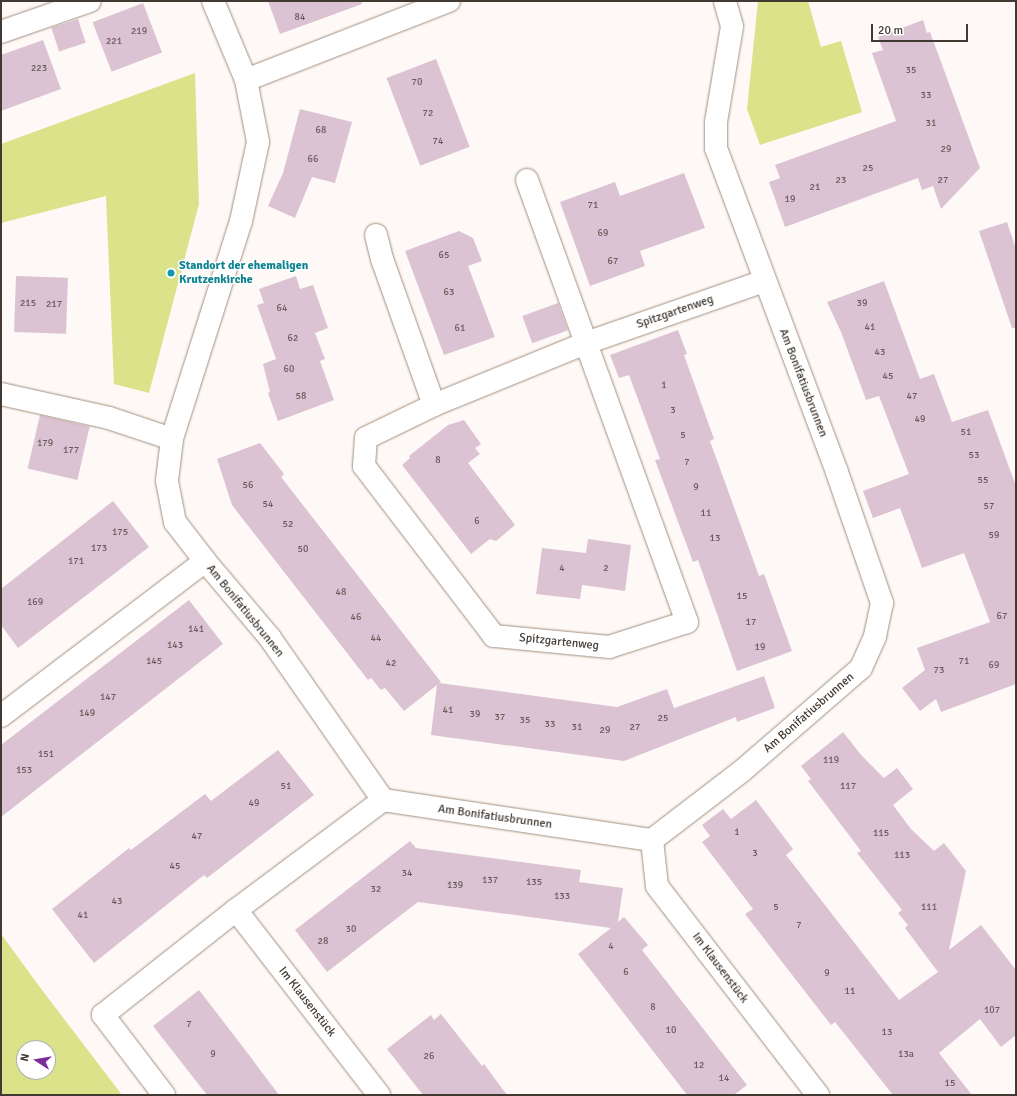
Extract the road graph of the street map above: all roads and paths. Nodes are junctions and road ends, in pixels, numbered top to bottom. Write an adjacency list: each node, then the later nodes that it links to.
1 (90, 1): 5 (street)
2 (213, 1): 6 (street, Am Bonifatiusbrunnen)
3 (449, 1): 6 (street)
4 (725, 1): 9 (street, Am Bonifatiusbrunnen)
5 (1, 32)
6 (246, 80): 13 (street, Am Bonifatiusbrunnen)
7 (527, 180): 10 (street, Spitzgartenweg)
8 (376, 235): 12 (street)
9 (764, 281): 10 (street, Spitzgartenweg); 17 (street, Am Bonifatiusbrunnen)
10 (586, 343): 12 (street, Spitzgartenweg); 12 (street, Spitzgartenweg)
11 (1, 394): 13 (street)
12 (434, 405)
13 (172, 439): 14 (street, Am Bonifatiusbrunnen)
14 (205, 561): 15 (street, Am Bonifatiusbrunnen); 16 (street, Am Bonifatiusbrunnen)
15 (1, 716)
16 (383, 800): 17 (street, Am Bonifatiusbrunnen); 18 (street)
17 (652, 840): 19 (street, Im Klausenstück)
18 (236, 910): 20 (street); 21 (street, Im Klausenstück)
19 (810, 1093)
20 (164, 1095)
21 (379, 1095)

